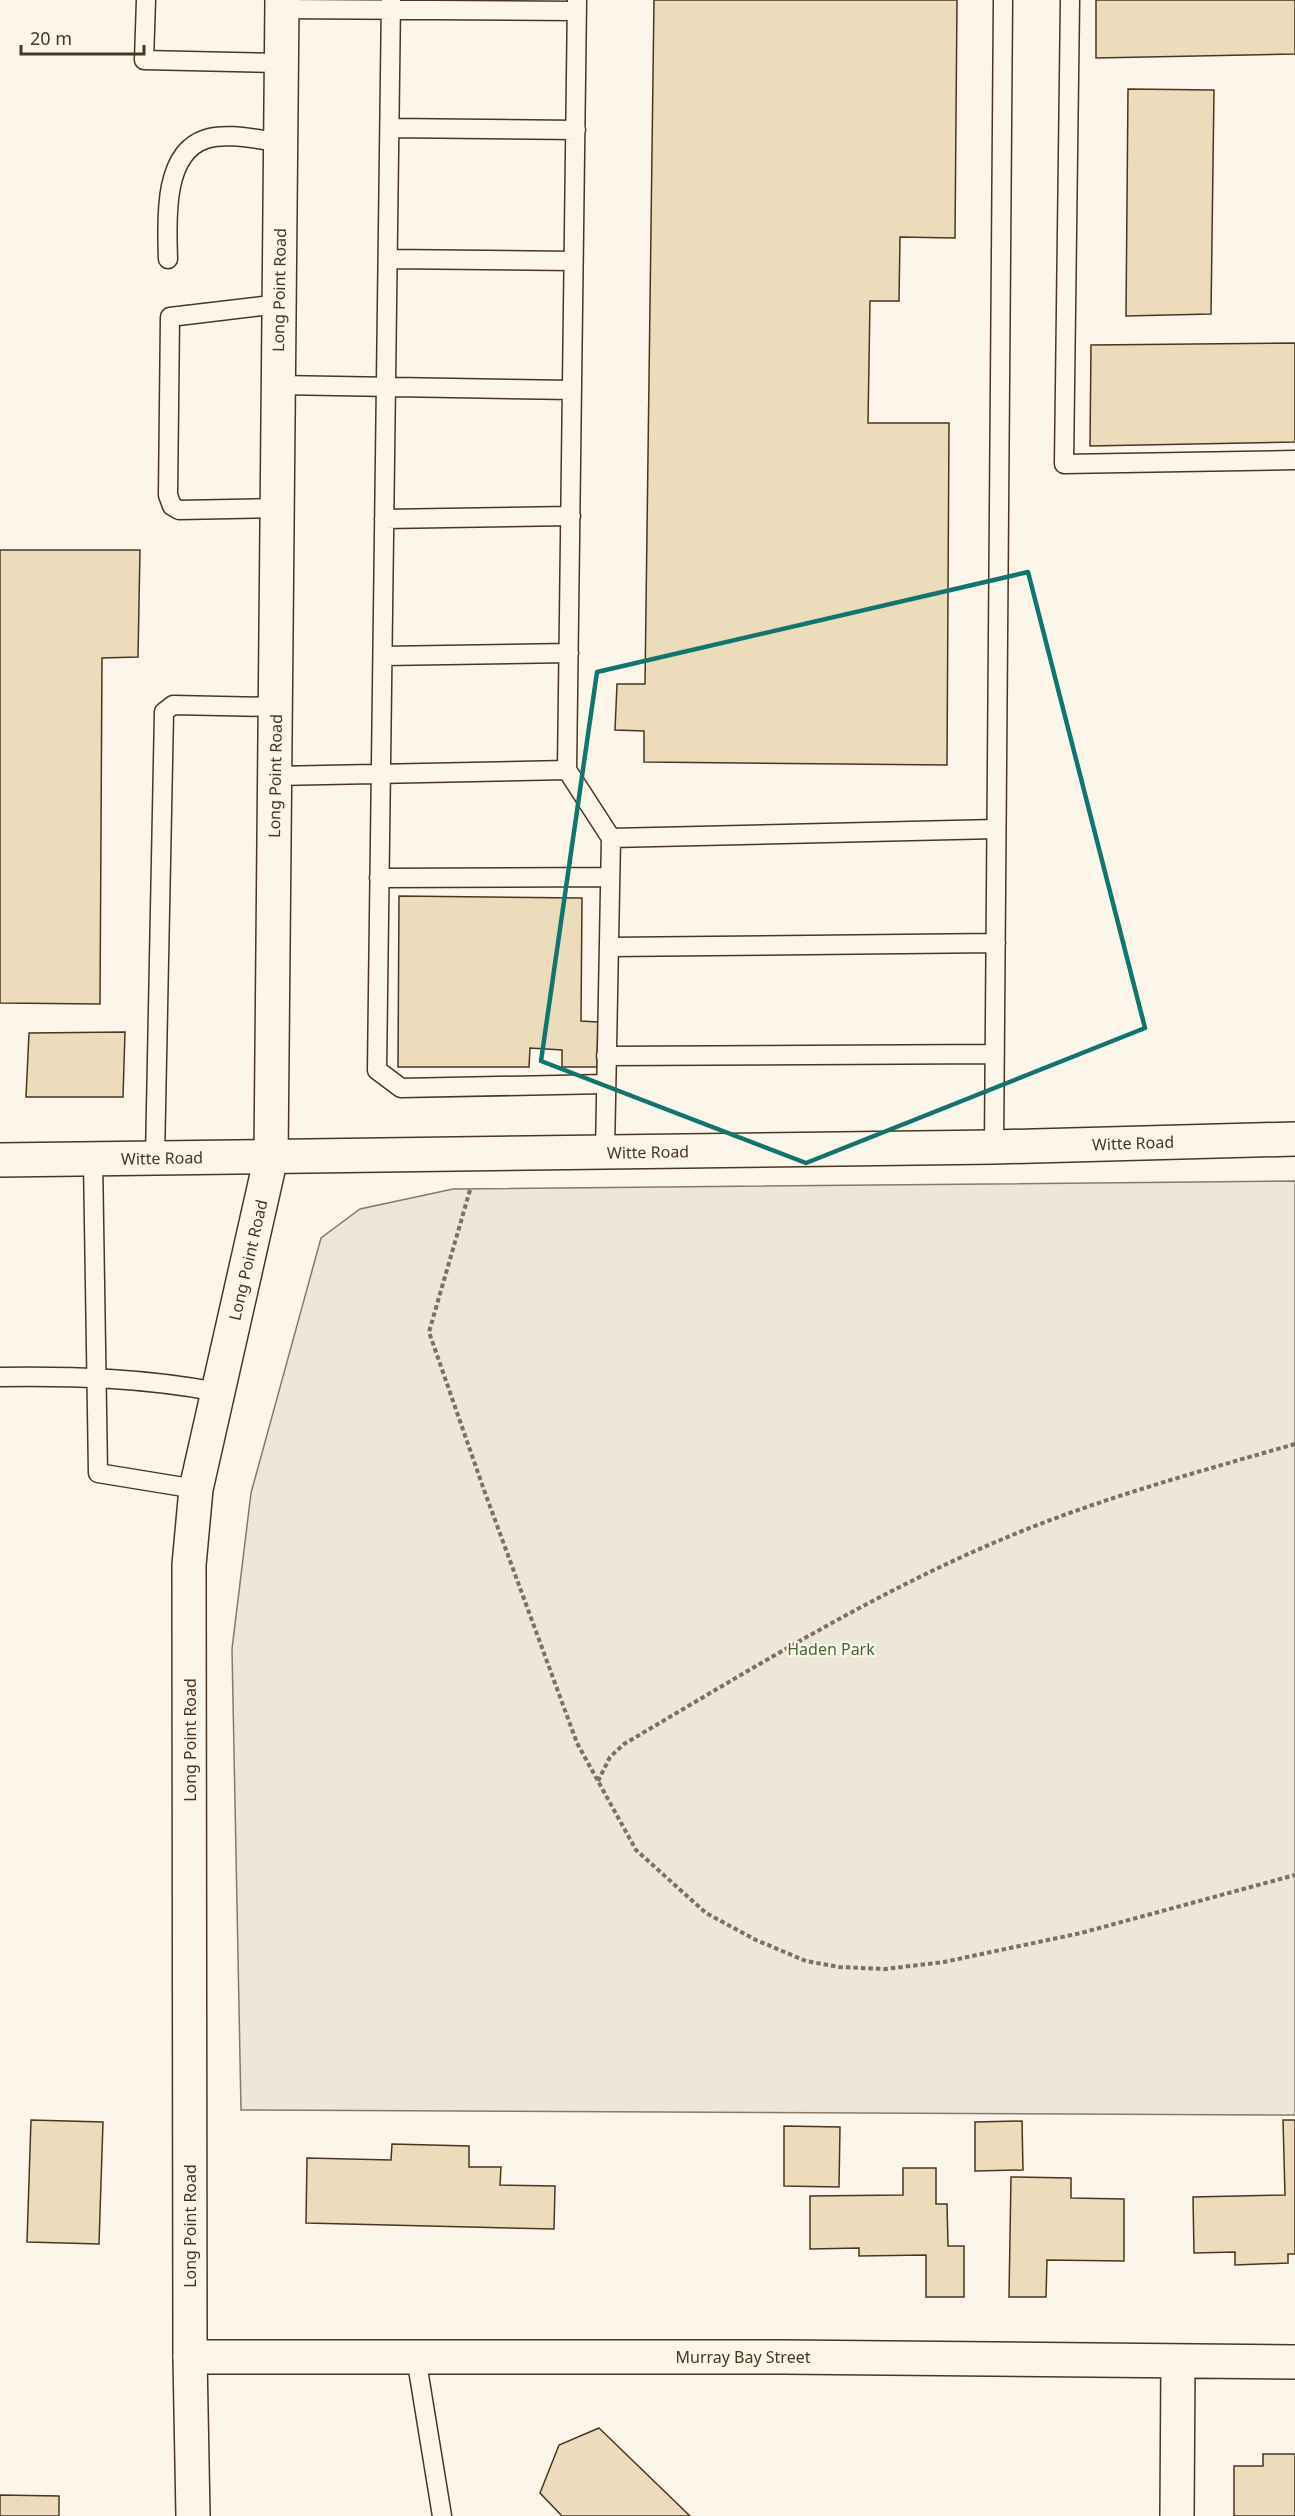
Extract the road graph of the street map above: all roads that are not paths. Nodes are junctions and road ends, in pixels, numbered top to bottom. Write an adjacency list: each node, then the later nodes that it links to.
1 (146, 0): 7 (lane)
2 (1003, 0): 28 (lane)
3 (1070, 0): 18 (lane)
4 (282, 4): 5 (lane); 7 (street, Long Point Road)
5 (391, 5): 6 (lane); 8 (lane)
6 (577, 5): 9 (lane)
7 (281, 63): 10 (street, Long Point Road)
8 (390, 128): 9 (lane); 12 (lane)
9 (576, 130): 13 (lane)
10 (281, 141): 11 (lane); 14 (street, Long Point Road)
11 (168, 259)
12 (388, 259): 13 (lane); 16 (lane)
13 (573, 261): 17 (lane)
14 (279, 304): 15 (street, Long Point Road); 19 (lane)
15 (278, 385): 16 (lane); 19 (street, Long Point Road)
16 (386, 387): 17 (lane); 21 (lane)
17 (572, 390): 20 (lane)
18 (1295, 460)
19 (277, 508): 24 (street, Long Point Road)
20 (571, 516): 21 (lane); 22 (lane)
21 (384, 519): 23 (lane)
22 (569, 653): 23 (lane); 25 (lane)
23 (383, 656): 27 (lane)
24 (275, 708): 26 (street, Long Point Road); 41 (lane)
25 (567, 770): 27 (lane); 29 (lane)
26 (275, 776): 27 (lane); 40 (street, Long Point Road)
27 (381, 776): 31 (lane)
28 (996, 829): 29 (lane); 32 (lane)
29 (611, 838): 30 (lane)
30 (610, 877): 31 (lane); 33 (lane)
31 (380, 878): 36 (lane)
32 (996, 943): 33 (lane); 34 (lane)
33 (609, 947): 35 (lane)
34 (995, 1054): 35 (lane); 38 (lane)
35 (606, 1056): 36 (lane)
36 (606, 1084): 39 (lane)
37 (1295, 1139): 38 (street, Witte Road)
38 (994, 1147): 39 (street, Witte Road)
39 (605, 1152): 40 (street, Witte Road)
40 (271, 1157): 41 (street, Witte Road); 46 (street, Long Point Road)
41 (155, 1158): 43 (street, Witte Road)
42 (0, 1160): 43 (street, Witte Road)
43 (93, 1160): 44 (lane)
44 (96, 1376): 45 (lane); 46 (lane); 47 (lane)
45 (0, 1377)
46 (218, 1392): 47 (street, Long Point Road)
47 (196, 1489): 48 (street, Long Point Road)
48 (190, 2357): 49 (street, Murray Bay Street); 52 (street, Long Point Road)
49 (416, 2357): 50 (street, Murray Bay Street); 53 (lane)
50 (1178, 2362): 51 (street, Murray Bay Street); 54 (street)
51 (1295, 2362)
52 (193, 2516)
53 (442, 2516)
54 (1177, 2516)

